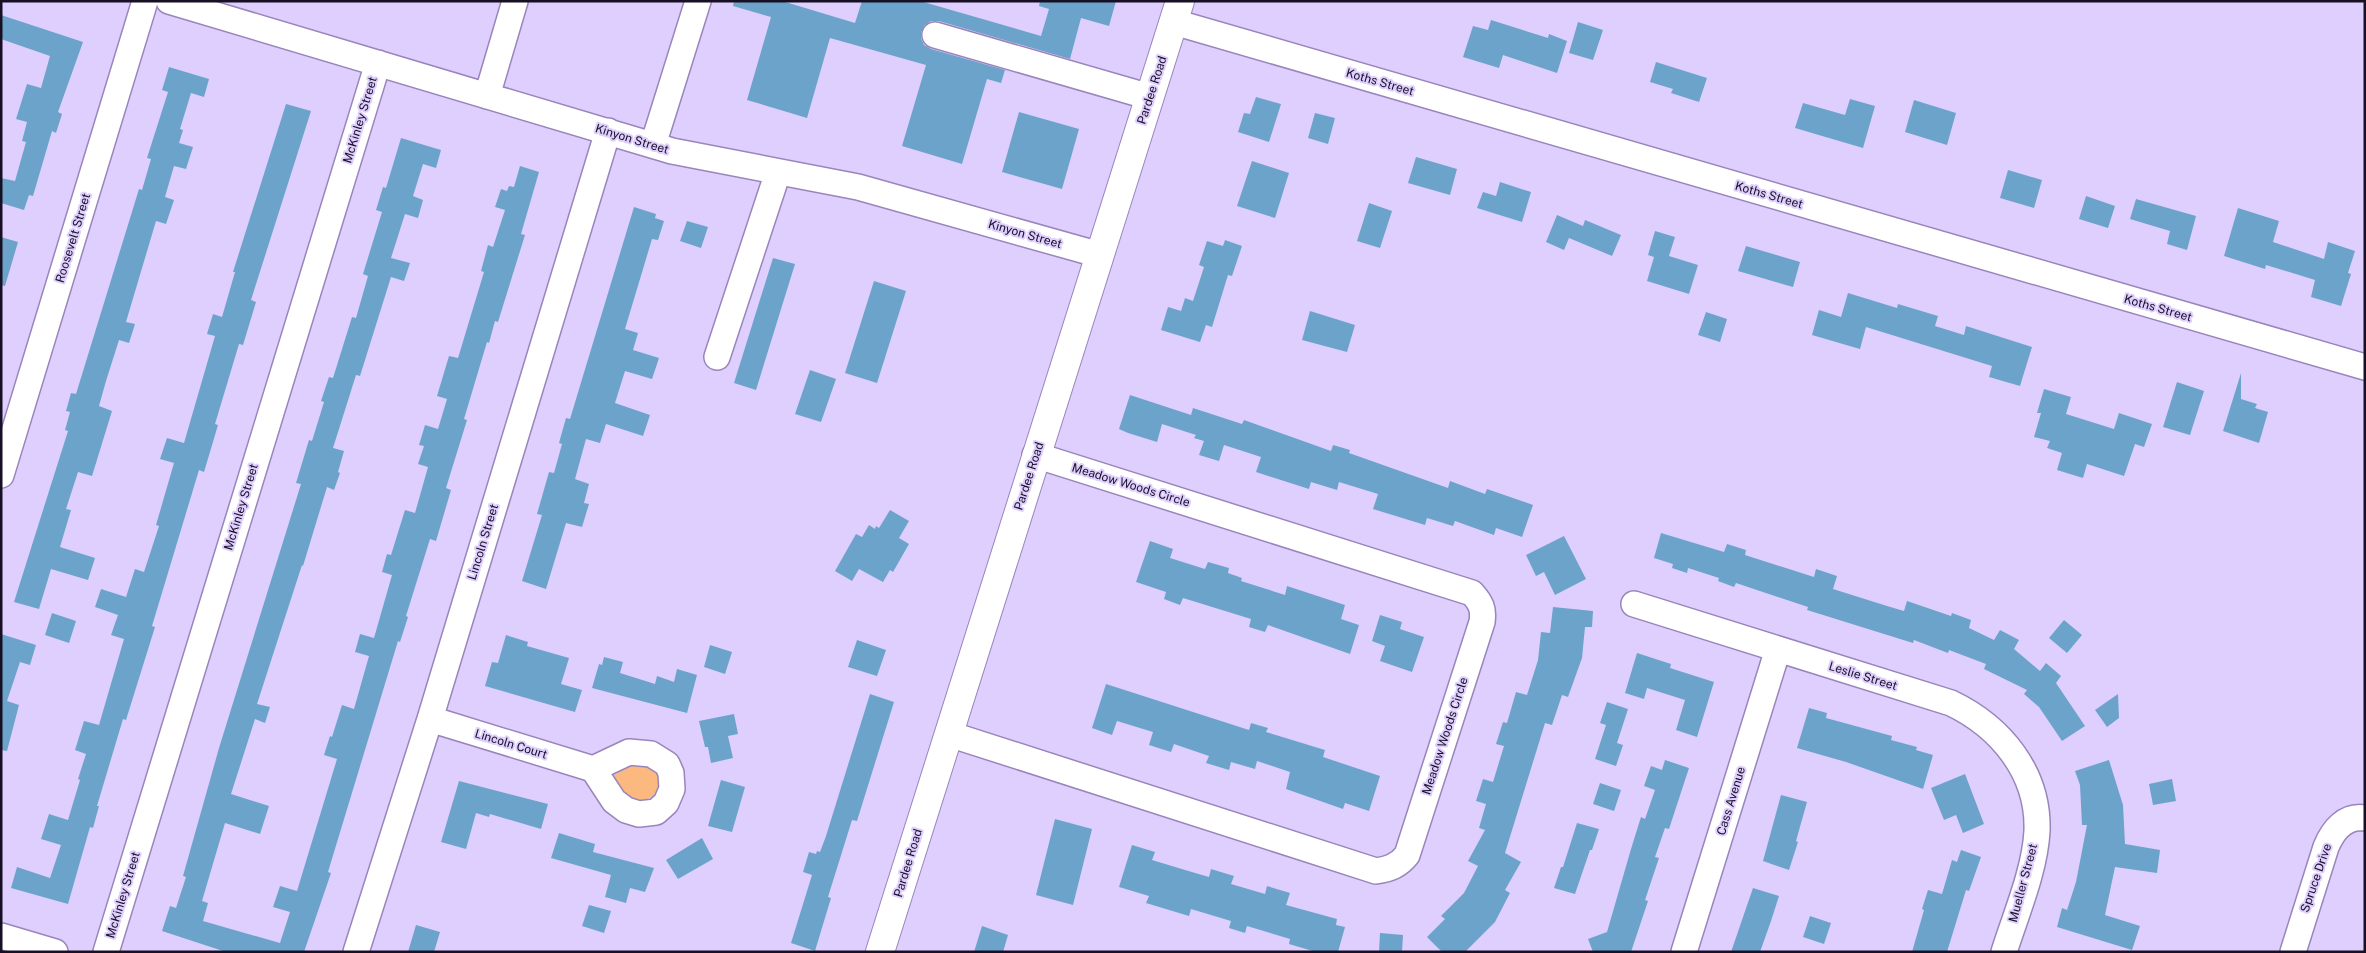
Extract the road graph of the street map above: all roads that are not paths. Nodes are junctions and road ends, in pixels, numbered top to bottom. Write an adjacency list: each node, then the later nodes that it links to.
1 (145, 1): 17 (street, Roosevelt Street)
2 (169, 1): 7 (street, Kinyon Street)
3 (515, 1): 8 (street)
4 (698, 1): 11 (street)
5 (1177, 11): 9 (main road, Pardee Road); 15 (street, Koths Street)
6 (935, 35): 9 (street)
7 (378, 63): 8 (street, Kinyon Street); 28 (street, McKinley Street)
8 (488, 96): 10 (street, Kinyon Street)
9 (1150, 97): 13 (main road, Pardee Road)
10 (608, 131): 11 (street, Kinyon Street); 20 (street, Lincoln Street)
11 (653, 145): 12 (street, Kinyon Street)
12 (778, 172): 13 (street, Kinyon Street); 14 (street)
13 (1100, 256): 16 (main road, Pardee Road)
14 (717, 357)
15 (2365, 367)
16 (1036, 455): 21 (main road, Pardee Road); 21 (street, Meadow Woods Circle)
17 (1, 475)
18 (1634, 604): 19 (street, Leslie Street)
19 (1778, 649): 23 (street, Leslie Street); 31 (street, Cass Avenue)
20 (430, 719): 22 (street, Lincoln Court); 29 (street, Lincoln Street)
21 (949, 734): 30 (main road, Pardee Road)
22 (593, 769)
23 (2036, 814): 32 (street, Mueller Street)
24 (2365, 818): 26 (street, Spruce Drive)
25 (1, 936): 27 (street)
26 (2296, 942)
27 (55, 952)
28 (106, 952)
29 (356, 952)
30 (880, 952)
31 (1684, 952)
32 (2004, 952)

